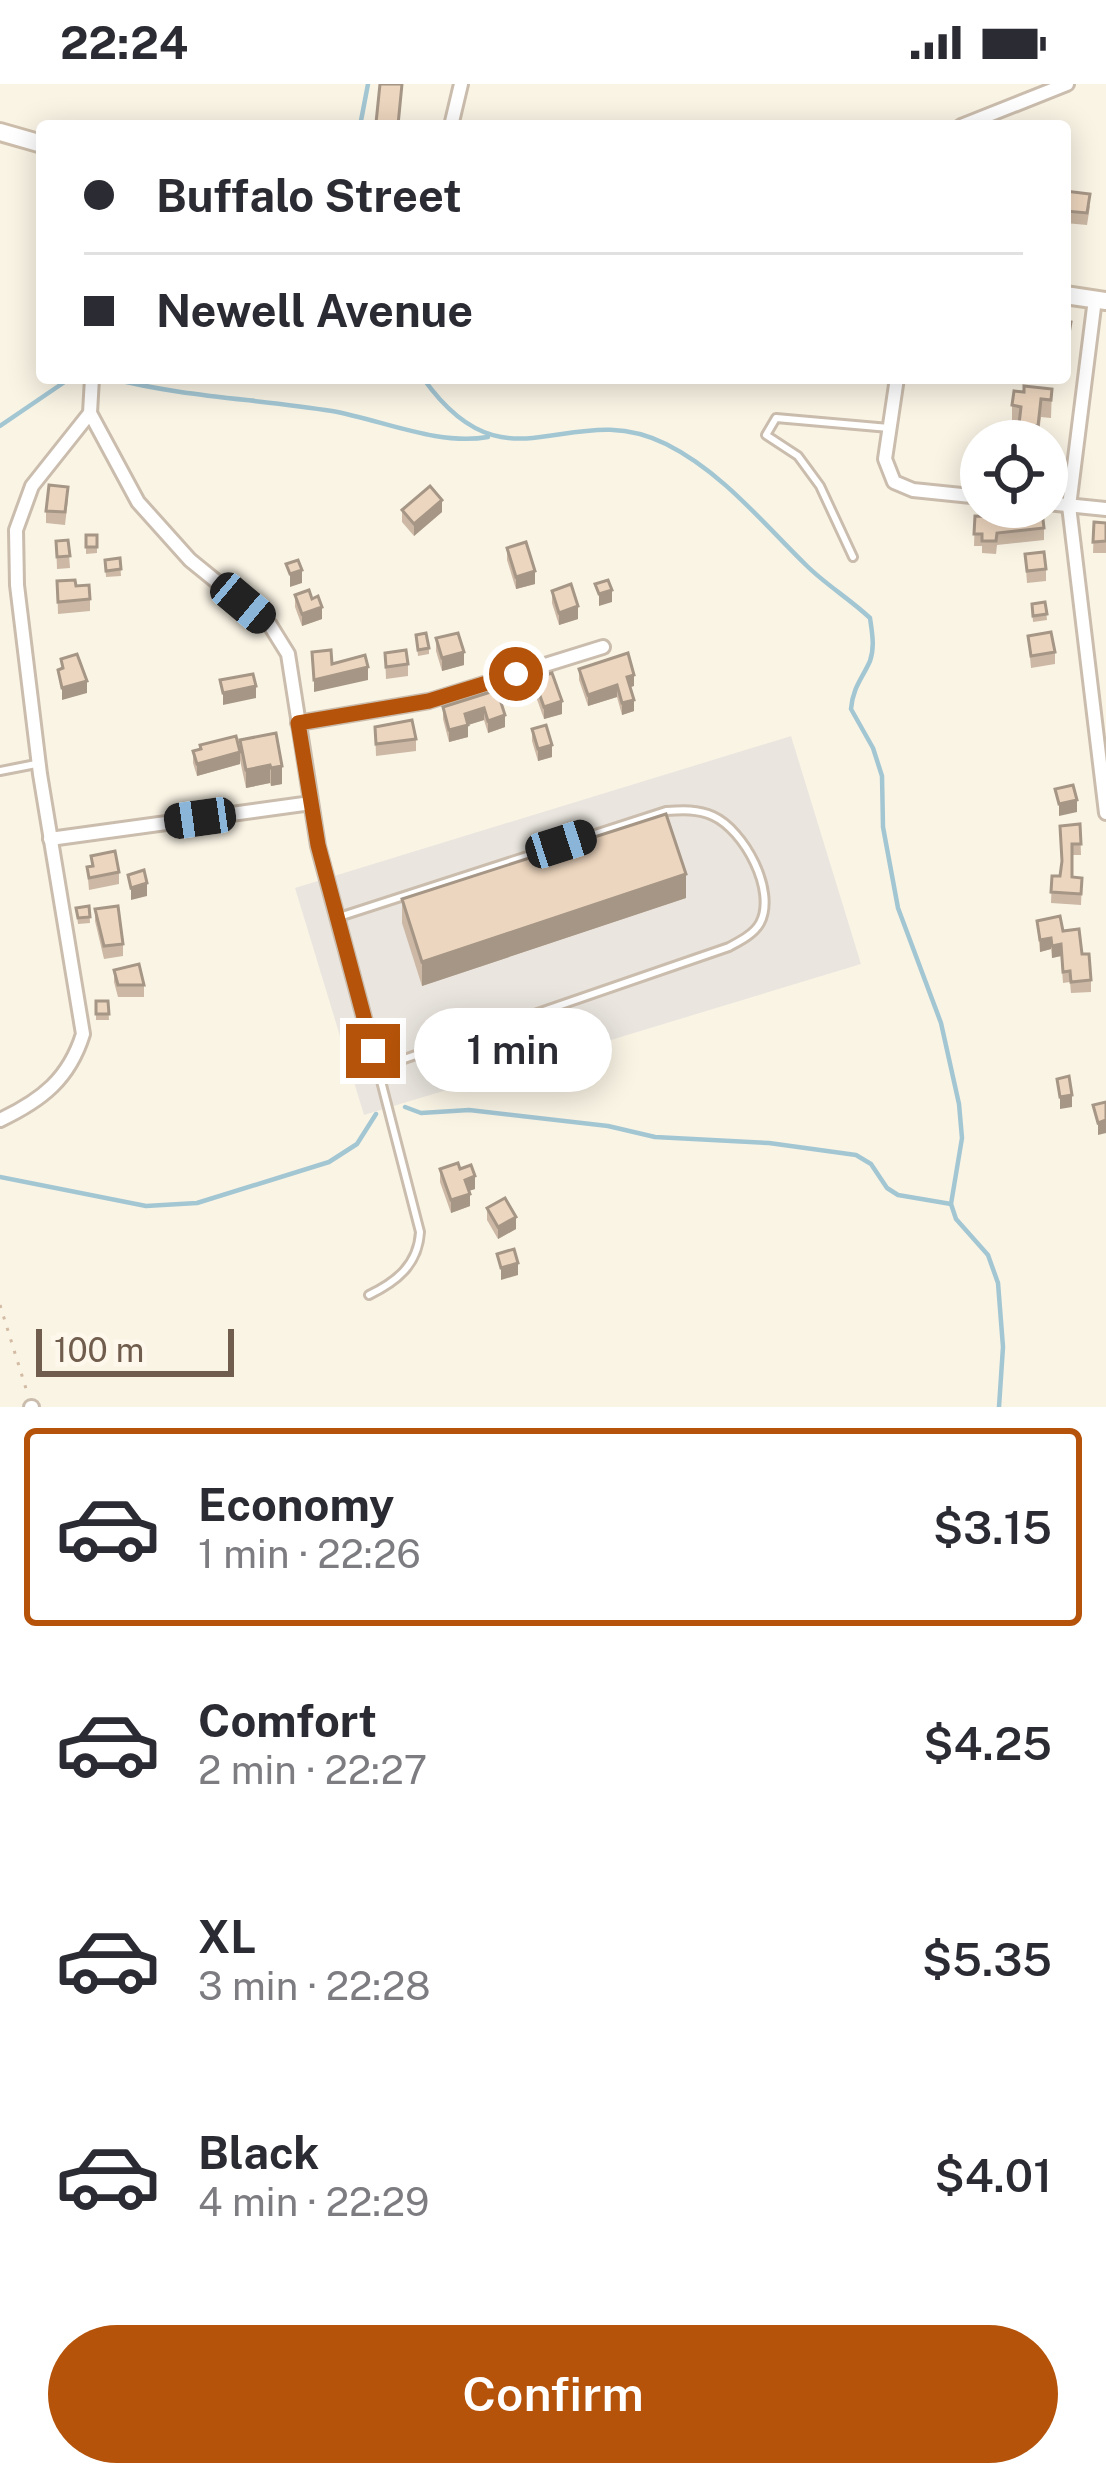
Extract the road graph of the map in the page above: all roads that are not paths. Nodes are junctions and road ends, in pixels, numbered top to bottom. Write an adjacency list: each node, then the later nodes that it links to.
1 (461, 84): 3 (street)
2 (1067, 84): 4 (street)
3 (452, 120)
4 (976, 120)
5 (0, 132): 6 (main road)
6 (36, 141)
7 (1100, 300): 13 (street)
8 (92, 384): 10 (street)
9 (896, 384): 11 (street)
10 (91, 413): 17 (street); 19 (street)
11 (889, 428): 12 (street); 15 (lane)
12 (960, 495)
13 (1069, 506): 14 (street); 18 (street)
14 (1106, 509)
15 (853, 557)
16 (603, 647): 17 (street)
17 (298, 723): 21 (street)
18 (1102, 749): 22 (street)
19 (39, 763): 20 (lane); 23 (street)
20 (0, 771)
21 (311, 803): 23 (street); 24 (street)
22 (1106, 813)
23 (50, 839): 27 (street)
24 (336, 918): 25 (street); 26 (lane)
25 (373, 1051): 26 (lane)
26 (378, 1068): 28 (lane)
27 (0, 1120)
28 (369, 1295)

